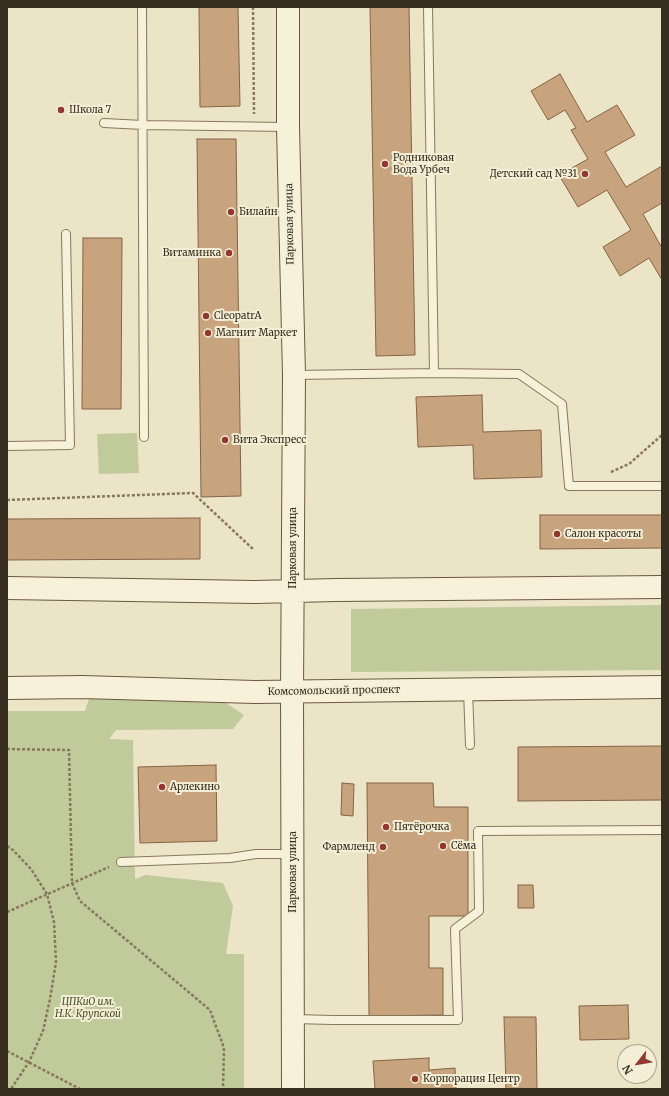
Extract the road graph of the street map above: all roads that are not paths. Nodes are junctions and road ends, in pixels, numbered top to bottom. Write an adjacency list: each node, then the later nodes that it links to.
1 (142, 7): 5 (lane)
2 (288, 7): 6 (main road, Парковая улица)
3 (428, 7): 8 (lane)
4 (104, 123): 5 (lane)
5 (143, 125): 6 (lane); 10 (lane)
6 (288, 128): 9 (main road, Парковая улица)
7 (66, 234): 11 (lane)
8 (434, 373): 9 (lane); 12 (lane)
9 (294, 375): 15 (main road, Парковая улица)
10 (144, 437)
11 (7, 446)
12 (662, 486)
13 (662, 587): 15 (main road)
14 (7, 588): 15 (main road)
15 (293, 591): 19 (main road, Парковая улица)
16 (662, 687): 18 (main road, Комсомольский проспект)
17 (7, 688): 19 (main road, Комсомольский проспект)
18 (468, 689): 19 (main road, Комсомольский проспект); 20 (lane)
19 (292, 691): 22 (main road, Парковая улица)
20 (470, 745)
21 (662, 830): 24 (lane)
22 (293, 854): 23 (lane); 24 (main road, Парковая улица)
23 (121, 862)
24 (292, 1018): 25 (main road, Парковая улица)
25 (293, 1089)

